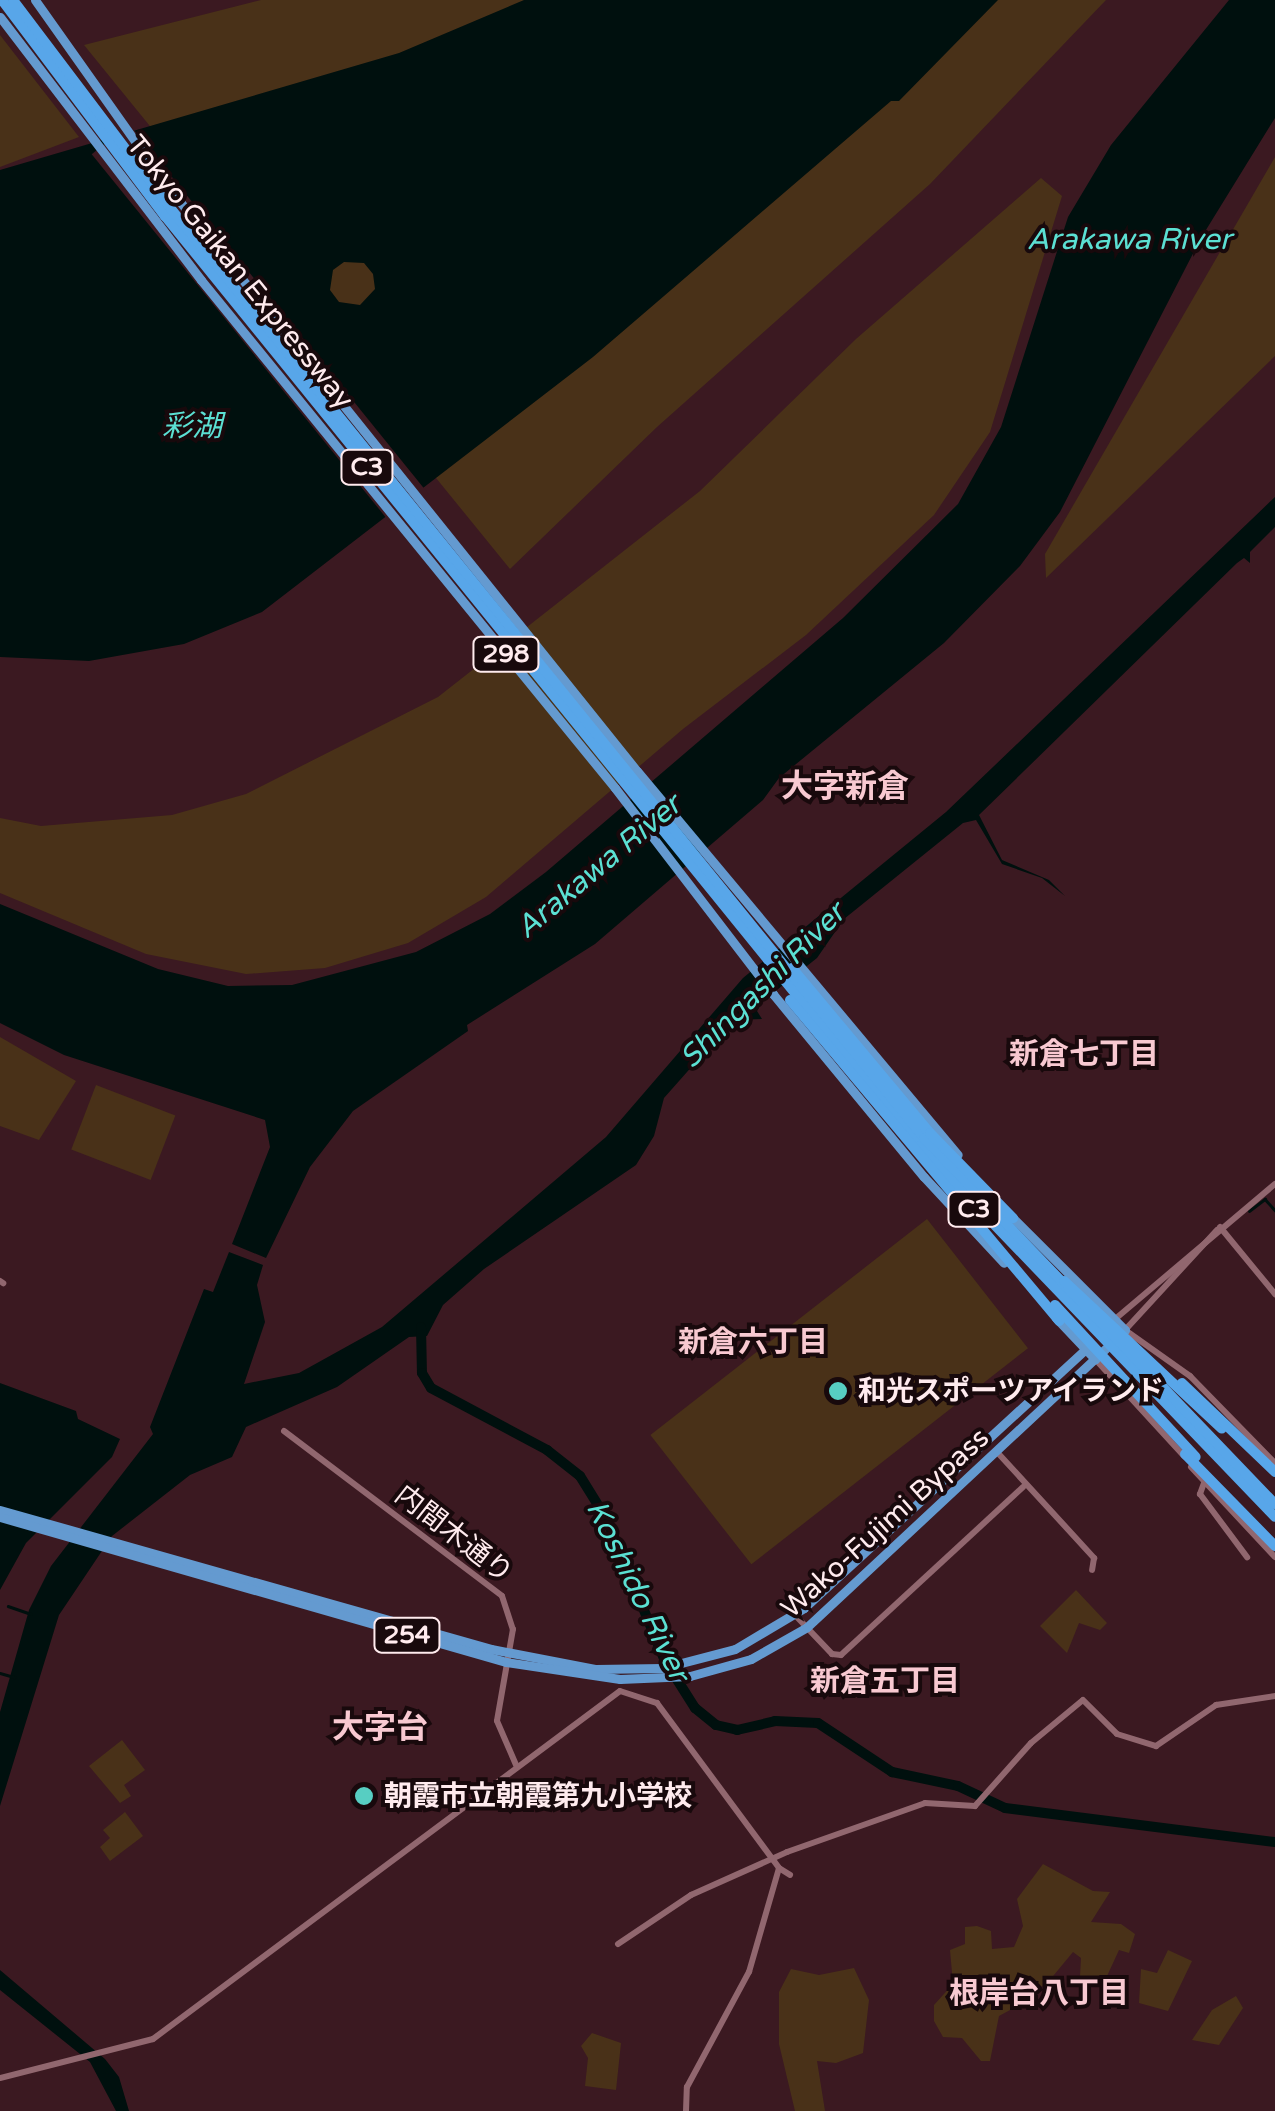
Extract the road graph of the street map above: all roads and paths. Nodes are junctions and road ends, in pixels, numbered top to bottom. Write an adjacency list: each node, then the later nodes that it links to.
1 (13, 0): 6 (highway, Tokyo Gaikan Expressway / C3)
2 (22, 0): 6 (highway)
3 (35, 0): 9 (highway, 298)
4 (1, 1): 7 (highway, Tokyo Gaikan Expressway / C3)
5 (0, 16): 18 (highway, 298)
6 (97, 113): 7 (highway, Tokyo Gaikan Expressway / C3)
7 (736, 916): 9 (highway); 10 (highway, Tokyo Gaikan Expressway / C3); 12 (highway, Tokyo Gaikan Expressway / C3); 18 (highway)
8 (1275, 1184): 11 (street)
9 (1013, 1218): 15 (highway, 298)
10 (984, 1220): 28 (highway); 35 (highway, Tokyo Gaikan Expressway / C3)
11 (1218, 1228): 13 (street); 14 (street); 17 (street)
12 (1010, 1235): 24 (highway); 33 (highway, Tokyo Gaikan Expressway / C3)
13 (1203, 1248): 14 (street); 19 (street)
14 (1237, 1248): 16 (street)
15 (1061, 1268): 17 (highway, 298); 20 (highway)
16 (1275, 1294)
17 (1114, 1320): 19 (highway, 298); 20 (highway, Wako-Fujimi Bypass / 254)
18 (1059, 1321): 21 (highway, 298)
19 (1125, 1330): 22 (street); 23 (highway, Wako-Fujimi Bypass / 254)
20 (1099, 1336): 21 (highway, Wako-Fujimi Bypass / 254); 23 (highway)
21 (1086, 1349): 23 (highway, 298); 40 (highway, Wako-Fujimi Bypass / 254)
22 (1149, 1351): 29 (street); 30 (highway)
23 (1099, 1355): 26 (street); 27 (highway, Wako-Fujimi Bypass / 254)
24 (1222, 1430)
25 (286, 1433): 42 (street, 内間木通り)
26 (1174, 1443): 31 (street); 36 (highway)
27 (997, 1452): 32 (street); 41 (highway, Wako-Fujimi Bypass / 254)
28 (1196, 1457)
29 (1275, 1463)
30 (1275, 1472)
31 (1204, 1483): 37 (street); 38 (street)
32 (1023, 1488): 39 (street); 41 (street)
33 (1275, 1504)
34 (0, 1514): 42 (highway, Wako-Fujimi Bypass / 254)
35 (1275, 1516)
36 (1274, 1545)
37 (1246, 1556)
38 (1275, 1558)
39 (1092, 1570)
40 (795, 1615): 41 (street); 42 (highway, Wako-Fujimi Bypass / 254)
41 (807, 1627): 42 (highway, Wako-Fujimi Bypass / 254)
42 (507, 1658): 44 (street, 内間木通り)
43 (1275, 1696): 45 (street)
44 (516, 1765): 45 (street); 49 (street)
45 (775, 1858): 46 (street); 48 (street)
46 (779, 1868): 47 (street); 50 (street)
47 (790, 1875)
48 (618, 1944)
49 (0, 2078)
50 (686, 2111)

